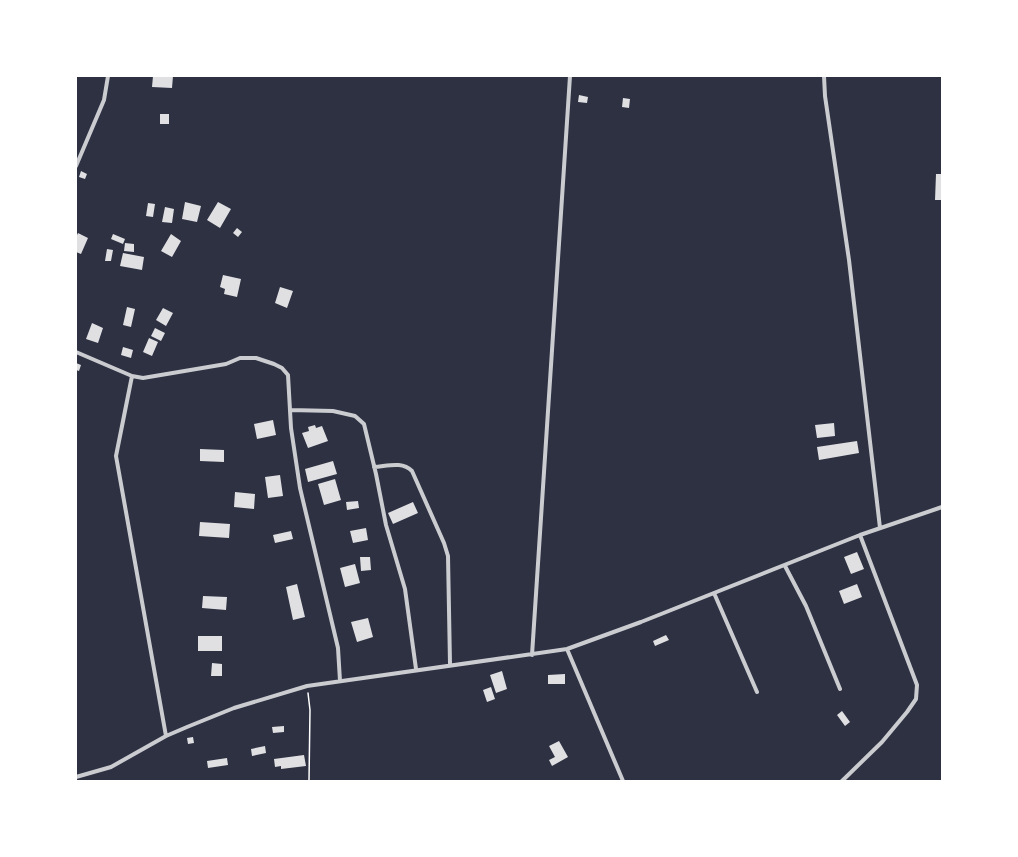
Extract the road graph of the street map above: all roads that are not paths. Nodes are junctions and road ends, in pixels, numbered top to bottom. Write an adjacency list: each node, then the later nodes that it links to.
1 (108, 76): 4 (street)
2 (570, 76): 15 (street)
3 (824, 76): 10 (street)
4 (76, 166)
5 (76, 352): 6 (street)
6 (132, 376): 7 (street); 21 (street)
7 (290, 410): 8 (street); 18 (street)
8 (374, 467): 16 (street); 17 (street)
9 (942, 507): 10 (street)
10 (880, 528): 11 (street)
11 (860, 535): 12 (street); 24 (street)
12 (785, 566): 13 (street); 19 (street)
13 (714, 593): 14 (street); 20 (street)
14 (567, 649): 15 (street); 23 (street)
15 (532, 655): 16 (street)
16 (450, 664): 17 (street)
17 (416, 669): 18 (street)
18 (340, 681): 21 (street)
19 (840, 689)
20 (757, 692)
21 (166, 736): 22 (street)
22 (76, 777)
23 (623, 781)
24 (842, 781)

